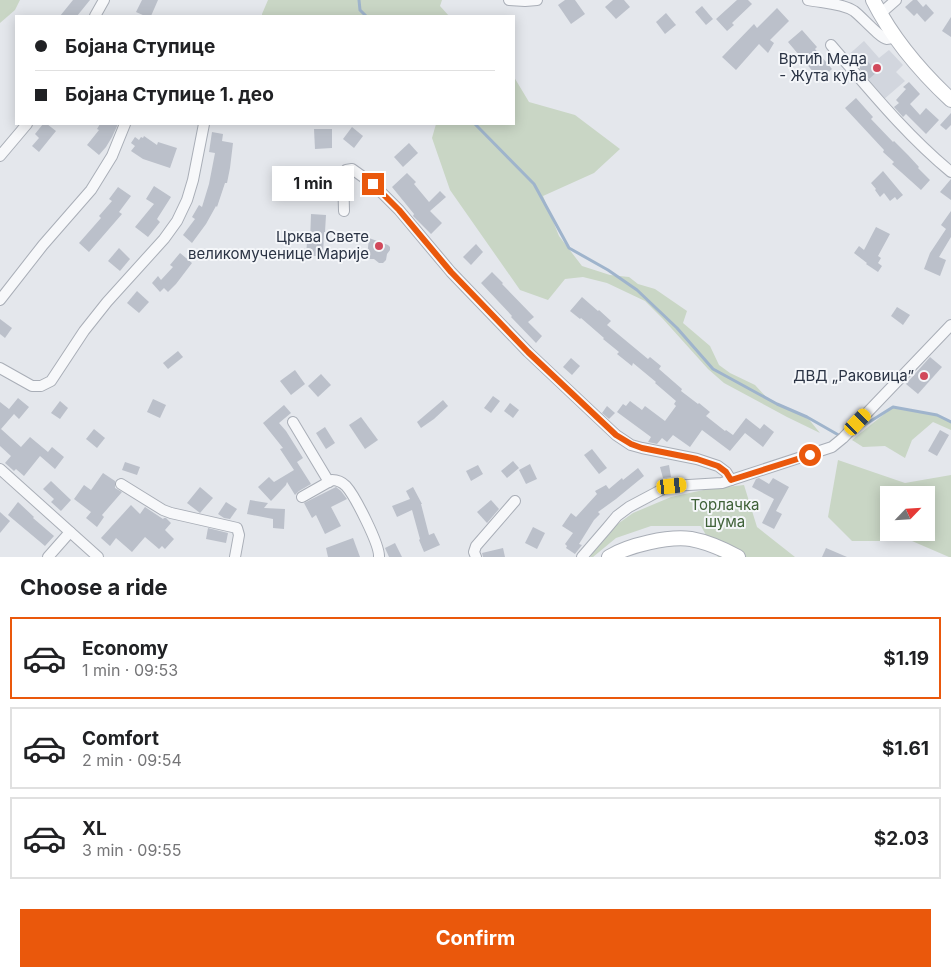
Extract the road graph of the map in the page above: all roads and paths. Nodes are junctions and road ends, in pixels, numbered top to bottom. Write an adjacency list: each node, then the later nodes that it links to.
1 (104, 0): 8 (street)
2 (510, 0): 3 (street)
3 (537, 0)
4 (808, 0): 9 (street)
5 (873, 0): 7 (main road)
6 (896, 0): 7 (street)
7 (880, 14): 9 (main road)
8 (96, 15)
9 (895, 36): 11 (main road)
10 (831, 45): 16 (street)
11 (951, 100)
12 (26, 125): 15 (street)
13 (125, 125): 18 (street)
14 (204, 125): 20 (street)
15 (0, 156)
16 (951, 172)
17 (344, 211): 23 (street)
18 (0, 300)
19 (951, 325): 23 (street)
20 (0, 368)
21 (293, 422): 24 (street)
22 (0, 469): 28 (street)
23 (731, 480): 34 (street)
24 (329, 482): 26 (street); 32 (street)
25 (121, 484): 31 (street)
26 (302, 497)
27 (515, 501): 33 (street)
28 (70, 532): 29 (street); 30 (street)
29 (48, 557)
30 (98, 557)
31 (235, 557)
32 (379, 557)
33 (476, 557)
34 (582, 557)
35 (608, 557): 36 (main road)
36 (738, 557)

